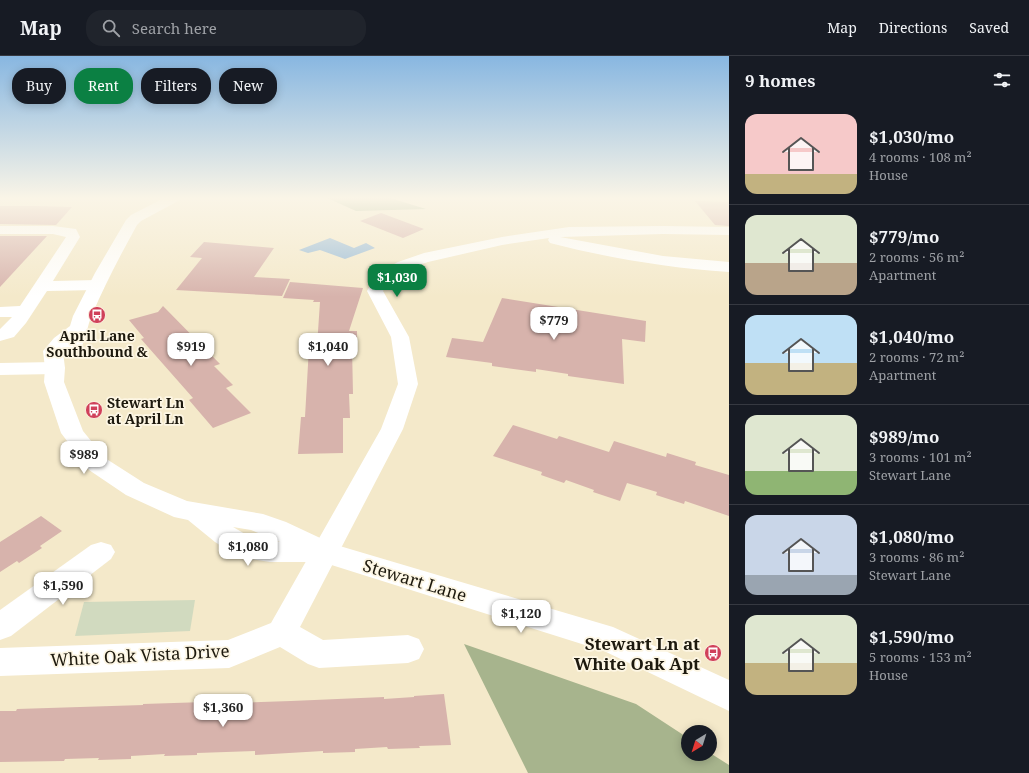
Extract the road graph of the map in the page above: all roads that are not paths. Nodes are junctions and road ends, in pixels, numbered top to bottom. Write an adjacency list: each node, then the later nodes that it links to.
1 (57, 230): 9 (street)
2 (127, 230): 8 (street)
3 (566, 230): 6 (street)
4 (693, 230): 5 (street)
5 (729, 231)
6 (534, 236): 7 (street); 16 (street)
7 (729, 267)
8 (97, 285): 9 (street); 13 (street)
9 (41, 286): 10 (street)
10 (25, 311): 11 (street); 12 (street)
11 (0, 312)
12 (0, 335)
13 (55, 368): 14 (street); 16 (street, Stewart Lane)
14 (0, 369)
15 (102, 552): 17 (street)
16 (324, 552): 18 (street); 21 (street, Stewart Lane)
17 (0, 627)
18 (282, 632): 19 (street); 20 (street, White Oak Vista Drive)
19 (408, 650)
20 (0, 662)
21 (729, 696)

